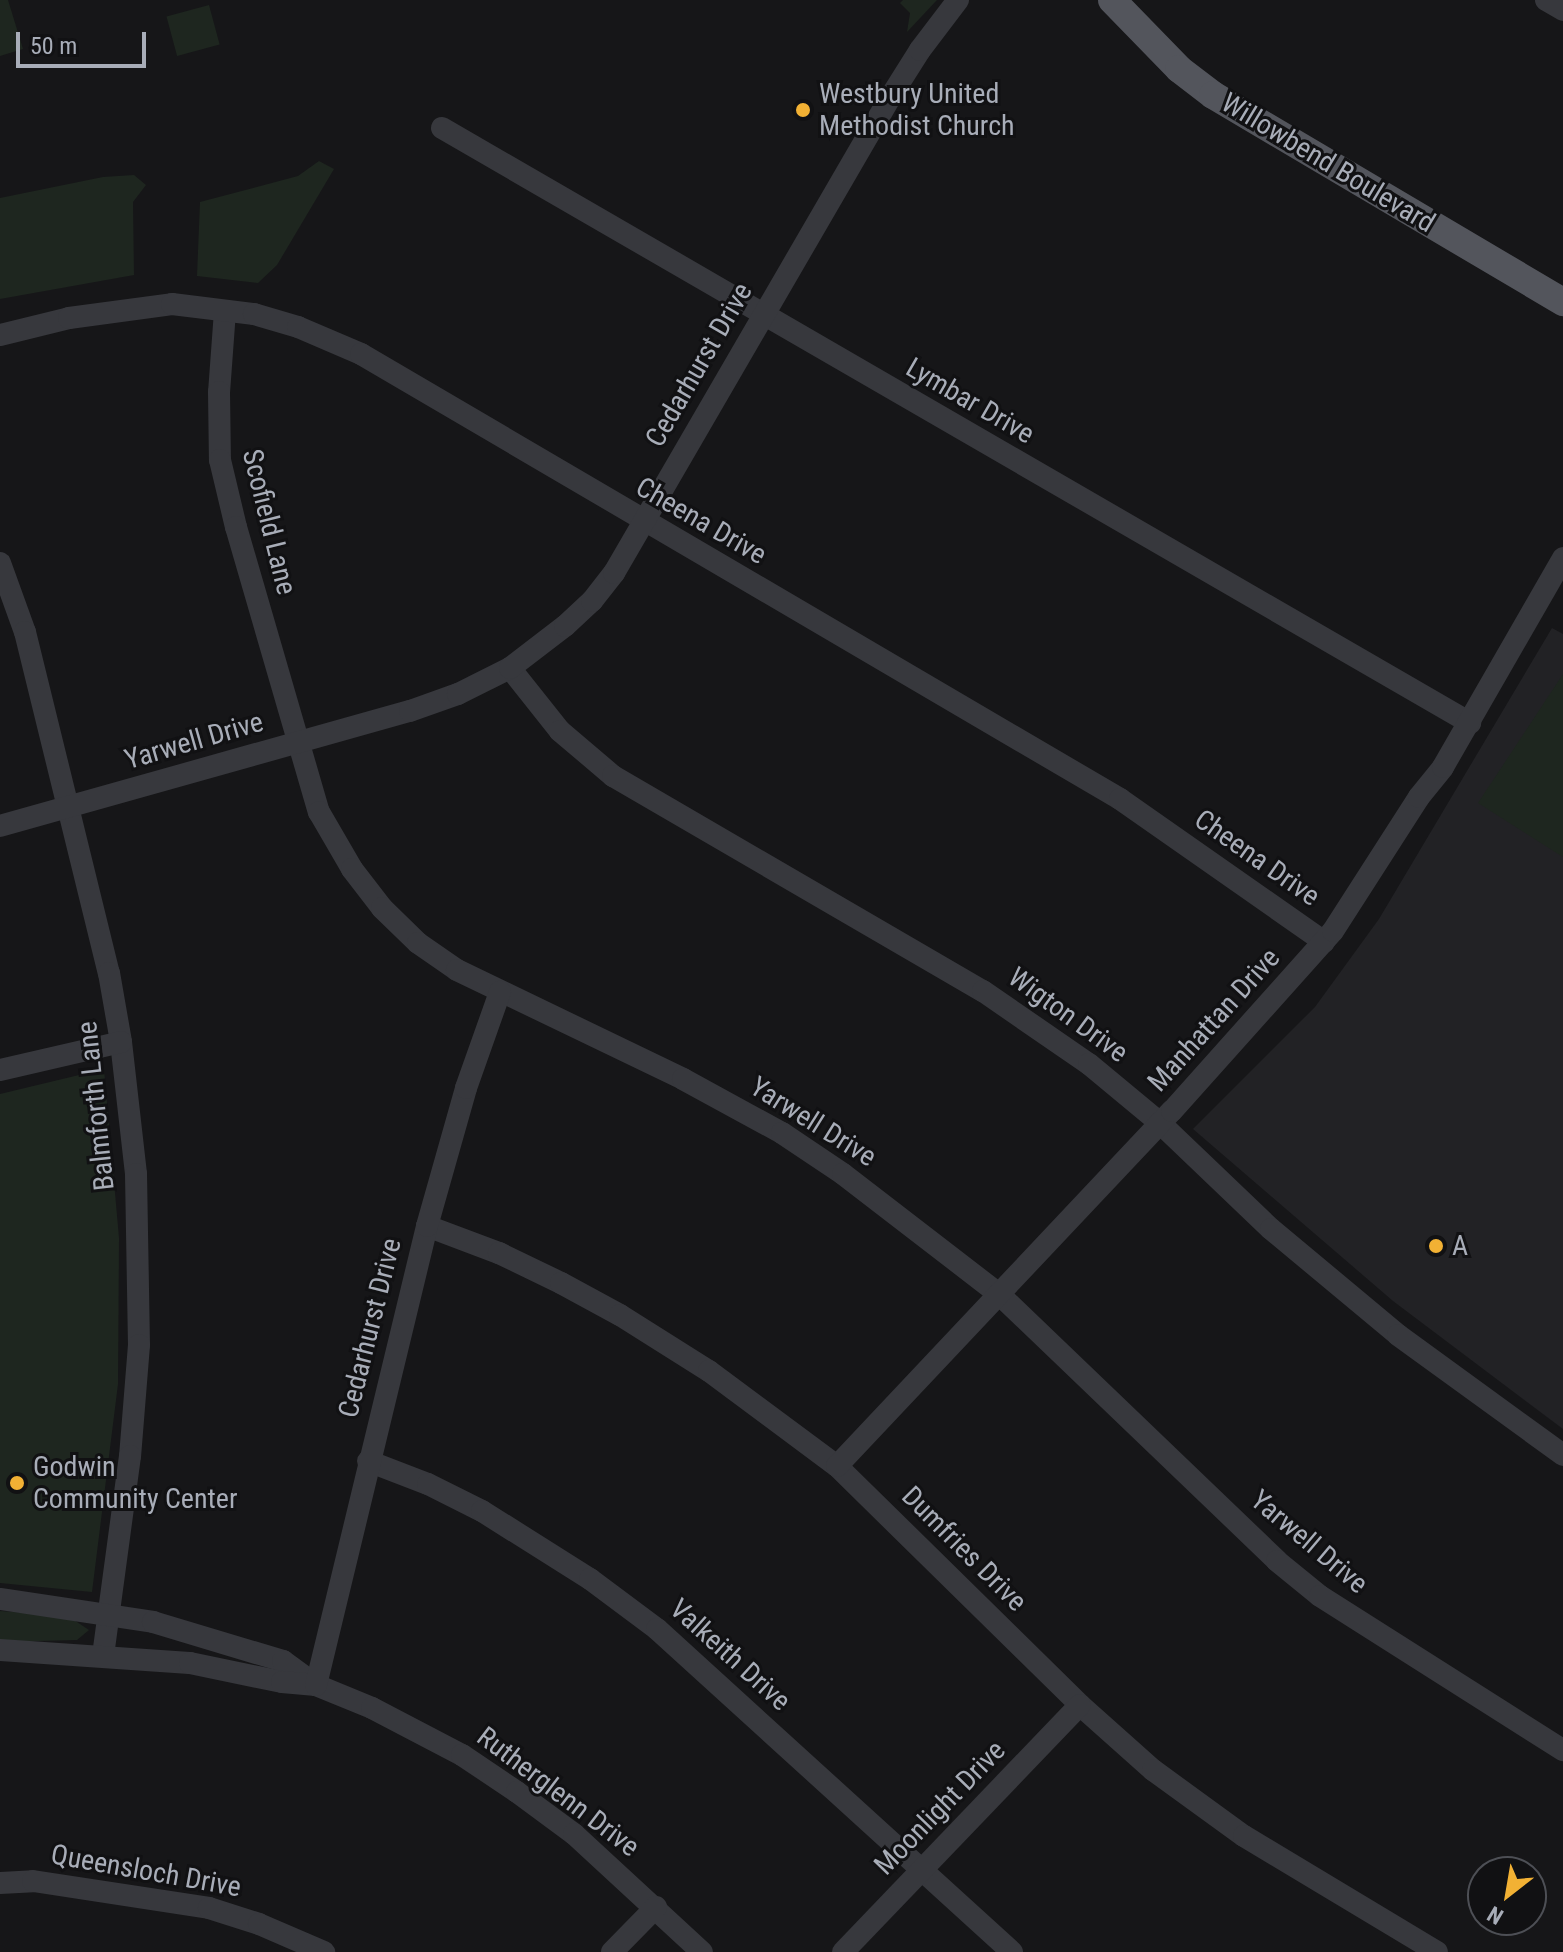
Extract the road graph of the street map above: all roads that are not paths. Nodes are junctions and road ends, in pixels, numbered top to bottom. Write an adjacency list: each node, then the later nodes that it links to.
1 (958, 0): 8 (street, Cedarhurst Drive)
2 (1112, 0): 6 (main road, Willowbend Boulevard)
3 (1546, 0): 4 (street)
4 (1563, 10)
5 (442, 128): 8 (street, Lymbar Drive)
6 (1563, 302)
7 (225, 311): 9 (street, Cheena Drive); 10 (street, Cheena Drive); 15 (street, Scofield Lane)
8 (762, 315): 10 (street, Cedarhurst Drive); 14 (street, Lymbar Drive)
9 (0, 335)
10 (643, 522): 13 (street, Cedarhurst Drive); 18 (street, Cheena Drive)
11 (1563, 558): 14 (street, Manhattan Drive)
12 (2, 574): 16 (street, Balmforth Lane)
13 (510, 668): 15 (street, Cedarhurst Drive); 22 (street, Wigton Drive)
14 (1470, 723): 18 (street, Manhattan Drive)
15 (297, 742): 16 (street, Yarwell Drive); 19 (street, Yarwell Drive)
16 (69, 809): 17 (street, Yarwell Drive); 20 (street, Balmforth Lane)
17 (0, 826)
18 (1324, 942): 22 (street, Manhattan Drive)
19 (500, 992): 23 (street, Cedarhurst Drive); 24 (street, Yarwell Drive)
20 (121, 1042): 21 (street); 29 (street, Balmforth Lane)
21 (0, 1070)
22 (1160, 1123): 24 (street, Manhattan Drive); 25 (street, Wigton Drive)
23 (427, 1226): 26 (street, Cedarhurst Drive); 27 (street, Dumfries Drive)
24 (999, 1294): 27 (street, Manhattan Drive); 34 (street, Yarwell Drive)
25 (1563, 1455)
26 (368, 1461): 32 (street, Cedarhurst Drive); 35 (street, Valkeith Drive)
27 (837, 1466): 33 (street, Dumfries Drive)
28 (0, 1599): 29 (street, Rutherglenn Drive)
29 (108, 1615): 31 (street, Balmforth Lane); 32 (street, Rutherglenn Drive)
30 (0, 1650): 31 (street, Rutherglenn Drive)
31 (103, 1655): 32 (street, Rutherglenn Drive)
32 (316, 1685): 37 (street, Rutherglenn Drive)
33 (1080, 1705): 35 (street, Moonlight Drive); 43 (street, Dumfries Drive)
34 (1563, 1750)
35 (923, 1869): 41 (street, Moonlight Drive); 42 (street, Valkeith Drive)
36 (0, 1883): 38 (street, Queensloch Drive)
37 (656, 1907): 39 (street); 40 (street, Rutherglenn Drive)
38 (324, 1952)
39 (612, 1952)
40 (702, 1952)
41 (843, 1952)
42 (1012, 1952)
43 (1437, 1952)

